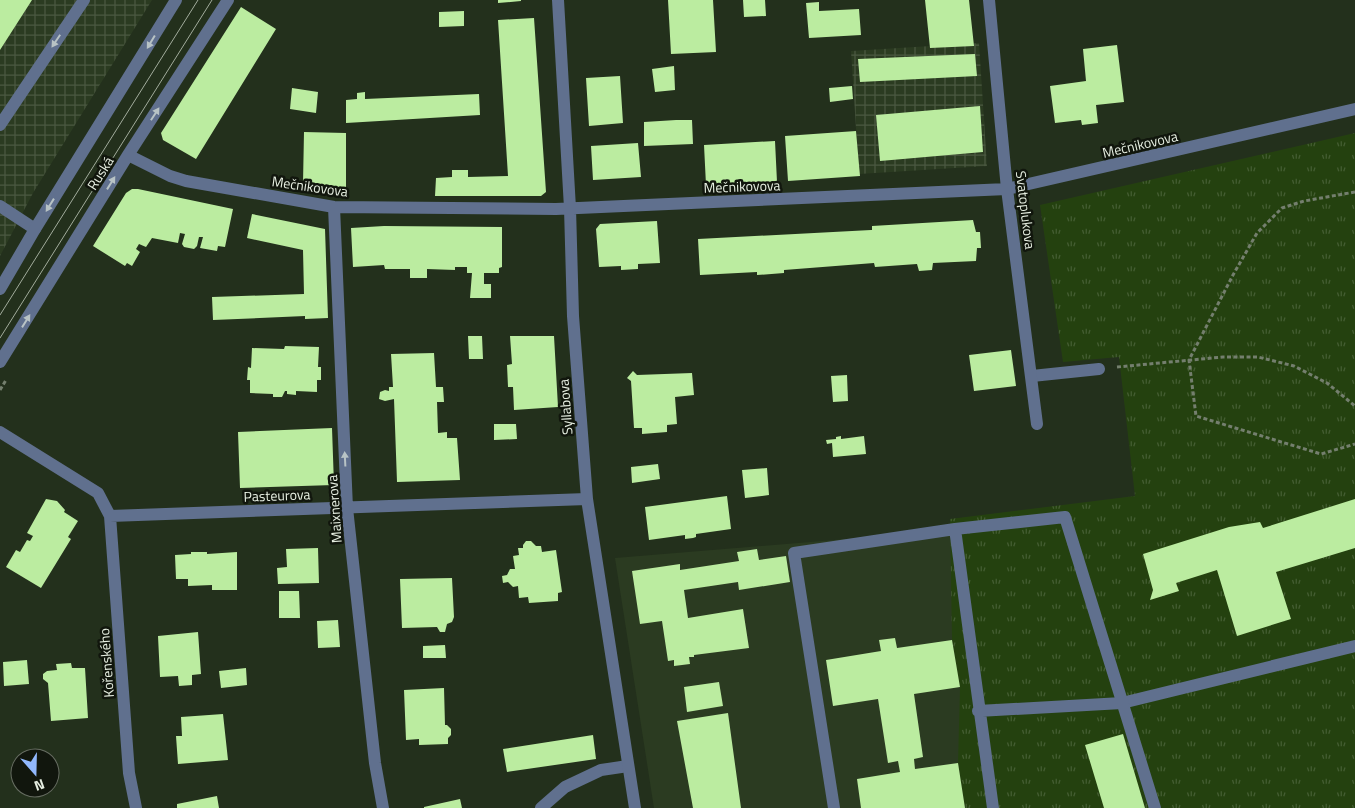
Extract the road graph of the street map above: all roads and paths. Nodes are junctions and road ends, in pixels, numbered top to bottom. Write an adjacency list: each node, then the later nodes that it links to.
1 (84, 0): 7 (street, one-way to 7)
2 (176, 0): 14 (street, Ruská, one-way to 14)
3 (228, 0): 8 (street, Ruská, one-way to 3)
4 (558, 0): 13 (street, Syllabova)
5 (989, 0): 9 (street, Svatoplukova)
6 (1355, 109): 9 (street, Mečnikovova)
7 (0, 125)
8 (128, 155): 12 (street, Mečnikovova); 17 (street, Ruská, one-way to 8)
9 (1007, 189): 13 (street, Mečnikovova); 19 (street, Svatoplukova)
10 (1355, 192): 16 (path)
11 (0, 206): 14 (street)
12 (334, 207): 13 (street, Mečnikovova); 25 (street, Maixnerova, one-way to 12)
13 (570, 208): 24 (street, Syllabova)
14 (35, 229): 15 (street, Ruská)
15 (0, 289)
16 (1189, 360): 18 (path); 20 (path); 23 (path)
17 (0, 362)
18 (1099, 369): 19 (street)
19 (1032, 376): 21 (street, Svatoplukova)
20 (1355, 406)
21 (1037, 424)
22 (0, 432): 26 (street)
23 (1355, 444)
24 (587, 499): 25 (street, Pasteurova); 31 (street, Syllabova)
25 (347, 508): 26 (street, Pasteurova); 33 (street, Maixnerova)
26 (110, 516): 32 (street, Kořenského)
27 (955, 529): 29 (street); 30 (street); 36 (street)
28 (1355, 646): 29 (street)
29 (1122, 703): 30 (street); 38 (street)
30 (978, 711): 37 (street)
31 (628, 766): 34 (street); 35 (street, Syllabova)
32 (136, 808)
33 (383, 808)
34 (541, 808)
35 (635, 808)
36 (834, 808)
37 (993, 808)
38 (1155, 808)

